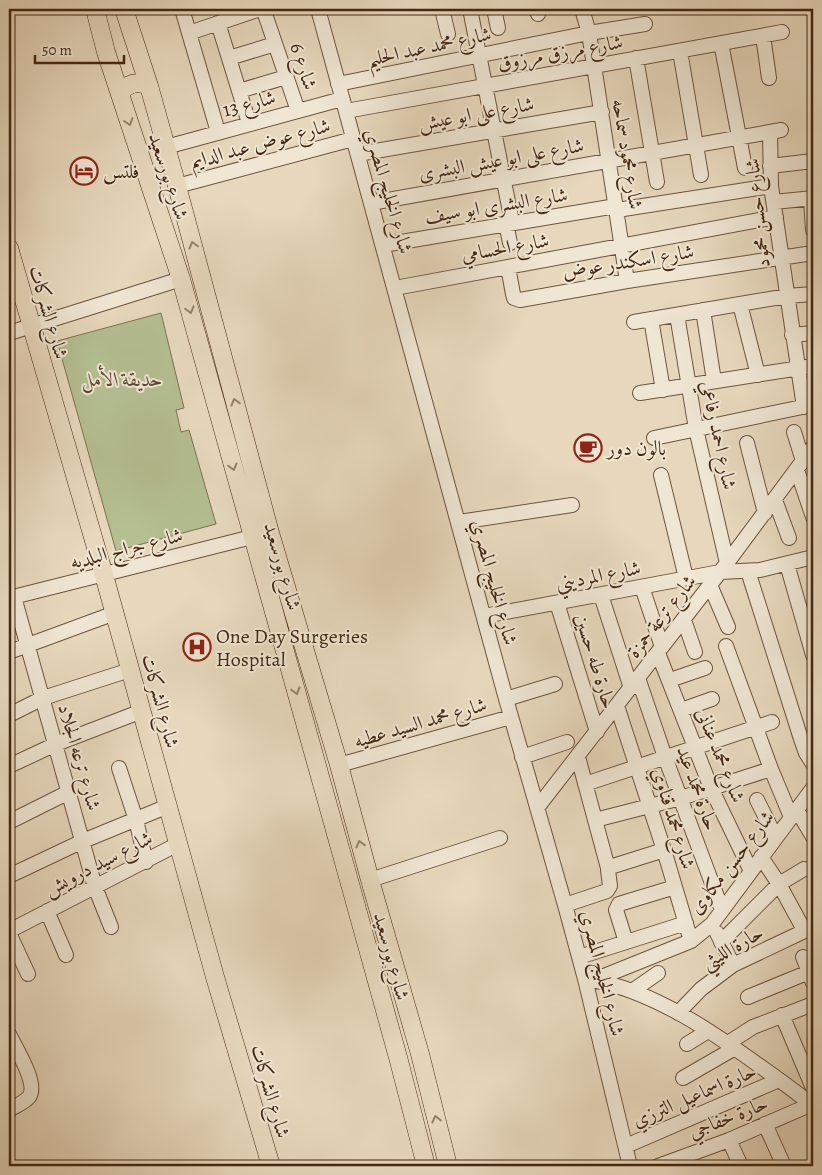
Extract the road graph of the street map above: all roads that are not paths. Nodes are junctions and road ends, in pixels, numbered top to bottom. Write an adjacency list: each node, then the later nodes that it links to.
1 (95, 9): 22 (main road, شارع بورسعيد)
2 (124, 9): 18 (main road, شارع بورسعيد)
3 (182, 9): 14 (street)
4 (260, 9): 10 (street); 20 (street, شارع 6)
5 (318, 9): 29 (street, شارع الخليج المصري)
6 (443, 9): 16 (street)
7 (470, 9): 23 (street)
8 (494, 9): 12 (street)
9 (582, 9): 15 (street, شارع محمود سماحه)
10 (218, 23): 14 (street); 24 (street)
11 (645, 24): 15 (street, شارع محمد عبد الحليم)
12 (498, 28)
13 (782, 32): 17 (street, شارع مرزق مرزوق)
14 (189, 33): 40 (street)
15 (589, 33): 23 (street, شارع محمد عبد الحليم); 26 (street, شارع محمود سماحه)
16 (448, 34)
17 (763, 36): 19 (street, شارع مرزق مرزوق); 28 (street)
18 (135, 43): 22 (main road); 30 (main road, شارع بورسعيد)
19 (721, 43): 21 (street, شارع مرزق مرزوق); 41 (street)
20 (276, 44): 24 (street); 27 (street, شارع 6)
21 (680, 51): 25 (street, شارع مرزق مرزوق); 43 (street)
22 (106, 52): 33 (main road, شارع بورسعيد)
23 (480, 56): 29 (street, شارع محمد عبد الحليم); 31 (street)
24 (229, 58): 32 (street)
25 (636, 58): 26 (street, شارع مرزق مرزوق); 45 (street)
26 (595, 66): 31 (street, شارع مرزق مرزوق); 36 (street, شارع محمود سماحه)
27 (286, 77): 32 (street); 35 (street, شارع 6)
28 (769, 78)
29 (338, 84): 34 (street, شارع الخليج المصري)
30 (149, 86): 33 (main road); 44 (main road, شارع بورسعيد)
31 (486, 86): 34 (street, شارع مرزق مرزوق); 38 (street)
32 (239, 91): 37 (street)
33 (120, 93): 70 (main road, شارع بورسعيد, one-way to 70)
34 (344, 105): 35 (street, شارع 13); 42 (street, شارع الخليج المصري)
35 (298, 111): 37 (street, شارع 13)
36 (602, 112): 38 (street, شارع على ابو عيش); 47 (street, شارع محمود سماحه)
37 (249, 124): 40 (street, شارع 13)
38 (494, 130): 46 (street, شارع على ابو عيش); 52 (street)
39 (775, 131): 41 (street, شارع على ابو عيش البشرى); 49 (street, شارع حسن محمود)
40 (218, 132): 44 (street, شارع 13)
41 (739, 137): 43 (street, شارع على ابو عيش البشرى); 50 (street)
42 (353, 139): 46 (street, شارع الخليج المصري); 54 (street, شارع عوض عبد الدايم)
43 (696, 145): 45 (street, شارع على ابو عيش البشرى); 51 (street)
44 (166, 147): 54 (main road, شارع بورسعيد)
45 (652, 153): 47 (street, شارع على ابو عيش البشرى); 53 (street)
46 (358, 154): 58 (street, شارع الخليج المصري)
47 (609, 160): 52 (street, شارع على ابو عيش البشرى); 59 (street, شارع محمود سماحه)
48 (813, 161): 49 (street)
49 (770, 166): 55 (street, شارع حسن محمود)
50 (745, 168)
51 (700, 175)
52 (504, 179): 58 (street, شارع على ابو عيش البشرى); 61 (street)
53 (657, 182)
54 (177, 186): 151 (main road, شارع بورسعيد, one-way to 54)
55 (771, 186): 57 (street, شارع حسن محمود); 59 (street, شارع البشرى ابو سيف)
56 (812, 199): 57 (street); 62 (street)
57 (774, 202): 60 (street, شارع حسن محمود)
58 (372, 203): 64 (street, شارع الخليج المصري)
59 (616, 208): 61 (street, شارع البشرى ابو سيف); 65 (street, شارع محمود سماحه)
60 (776, 217): 65 (street, شارع الحسامي); 68 (street, شارع حسن محمود)
61 (509, 223): 63 (street); 64 (street, شارع البشرى ابو سيف)
62 (813, 230)
63 (510, 243)
64 (383, 245): 73 (street, شارع الخليج المصري)
65 (622, 246): 69 (street, شارع الحسامي); 71 (street, شارع محمود سماحه)
66 (9, 248): 72 (main road, شارع الشركات)
67 (813, 254): 68 (street, شارع اسكندر عوض)
68 (781, 257): 71 (street, شارع اسكندر عوض); 75 (street, شارع حسن محمود)
69 (508, 267): 71 (street, شارع اسكندر عوض); 73 (street, شارع الحسامي)
70 (181, 278): 81 (street); 105 (main road, شارع بورسعيد, one-way to 105)
71 (627, 281)
72 (14, 285): 81 (main road, شارع الشركات)
73 (395, 288): 104 (street, شارع الخليج المصري)
74 (813, 294): 75 (street)
75 (787, 296): 76 (street); 84 (street, شارع حسن محمود)
76 (740, 304): 77 (street); 87 (street)
77 (702, 310): 78 (street); 88 (street)
78 (677, 315): 79 (street); 89 (street, شارع احمد رفاعي)
79 (651, 319): 80 (street); 90 (street)
80 (634, 322)
81 (31, 326): 82 (street); 111 (main road, شارع الشركات)
82 (9, 333)
83 (813, 333): 84 (street)
84 (792, 335): 86 (street, شارع حسن محمود)
85 (813, 366): 86 (street)
86 (798, 368): 87 (street); 92 (street, شارع حسن محمود)
87 (758, 375): 88 (street)
88 (714, 382): 89 (street)
89 (688, 386): 90 (street); 93 (street, شارع احمد رفاعي)
90 (663, 390): 91 (street)
91 (640, 393)
92 (809, 406): 93 (street)
93 (696, 429): 95 (street); 109 (street, شارع احمد رفاعي)
94 (794, 432): 98 (street)
95 (654, 438)
96 (747, 443): 102 (street)
97 (813, 448): 98 (street, شارع ترعة حمزة)
98 (800, 466): 100 (street, شارع ترعة حمزة); 103 (street)
99 (661, 475): 112 (street)
100 (775, 500): 102 (street, شارع ترعة حمزة); 106 (street)
101 (572, 505): 104 (street)
102 (765, 513): 109 (street, شارع ترعة حمزة)
103 (813, 518)
104 (459, 522): 119 (street, شارع الخليج المصري)
105 (252, 537): 111 (street, شارع جراج البلديه); 223 (main road, شارع بورسعيد, one-way to 223)
106 (790, 538)
107 (813, 557): 108 (street, شارع المرديني)
108 (787, 564): 110 (street, شارع المرديني); 127 (street)
109 (724, 568): 110 (street, شارع المرديني); 112 (street, شارع المرديني); 113 (street, شارع ترعة حمزة)
110 (748, 571): 150 (street)
111 (104, 575): 116 (street, شارع جراج البلديه); 118 (main road, شارع الشركات)
112 (686, 578): 114 (street, شارع المرديني)
113 (710, 585): 120 (street, شارع ترعة حمزة); 121 (street)
114 (642, 587): 115 (street, شارع المرديني); 124 (street, شارع محمد عنانى)
115 (601, 594): 117 (street, شارع المرديني); 131 (street, حارة محمد عيد)
116 (12, 598): 122 (street, شارع ترعه الجلاد)
117 (557, 603): 119 (street, شارع المرديني); 143 (street, حارة طه حسين)
118 (115, 614): 122 (street); 129 (main road, شارع الشركات)
119 (484, 616): 134 (street, شارع الخليج المصري)
120 (684, 620): 124 (street, شارع ترعة حمزة); 126 (street)
121 (728, 628)
122 (28, 645): 125 (street); 133 (street, شارع ترعه الجلاد)
123 (726, 646): 142 (street)
124 (660, 650): 130 (street, شارع محمد عنانى); 131 (street, شارع ترعة حمزة)
125 (9, 652)
126 (695, 652)
127 (813, 655)
128 (705, 668): 130 (street)
129 (130, 670): 133 (street); 138 (main road, شارع الشركات)
130 (670, 680): 137 (street, شارع محمد عنانى)
131 (635, 683): 136 (street, شارع ترعة حمزة); 148 (street, حارة محمد عيد)
132 (555, 684): 134 (street)
133 (43, 698): 139 (street); 145 (street, شارع ترعه الجلاد)
134 (506, 699): 140 (street, شارع الخليج المصري)
135 (712, 699): 137 (street)
136 (617, 706): 143 (street, شارع ترعة حمزة); 153 (street, شارع محمد قناوي)
137 (681, 710): 146 (street, شارع محمد عنانى)
138 (142, 711): 145 (street); 162 (main road, شارع الشركات)
139 (9, 715)
140 (511, 717): 147 (street, شارع الخليج المصري); 151 (street, شارع محمد السيد عطيه)
141 (772, 722): 142 (street)
142 (755, 728): 146 (street); 155 (street)
143 (597, 732): 149 (street, شارع ترعة حمزة)
144 (566, 742): 147 (street)
145 (56, 744): 152 (street); 159 (street, شارع ترعه الجلاد)
146 (695, 748): 148 (street); 157 (street, شارع محمد عنانى)
147 (522, 756): 164 (street, شارع الخليج المصري)
148 (665, 757): 153 (street); 160 (street, حارة محمد عيد)
149 (578, 758): 156 (street); 164 (street, شارع ترعة حمزة)
150 (813, 764)
151 (339, 765): 181 (main road, شارع بورسعيد, one-way to 151)
152 (9, 766)
153 (637, 766): 156 (street); 163 (street, شارع محمد قناوي)
154 (119, 768): 166 (street)
155 (771, 769): 157 (street); 165 (street)
156 (585, 784): 167 (street)
157 (711, 788): 160 (street); 179 (street, شارع محمد عنانى)
158 (813, 788): 165 (street, شارع حسن مكاوى)
159 (69, 792): 168 (street); 172 (street, شارع ترعه الجلاد)
160 (681, 798): 163 (street); 186 (street, حارة محمد عيد)
161 (757, 800): 171 (street)
162 (168, 806): 166 (street); 173 (main road, شارع الشركات)
163 (650, 807): 167 (street); 174 (street, شارع محمد قناوي)
164 (538, 808): 185 (street, شارع الخليج المصري)
165 (794, 813): 169 (street); 171 (street, شارع حسن مكاوى)
166 (136, 820): 172 (street); 176 (street)
167 (595, 820): 177 (street)
168 (9, 822)
169 (813, 837)
170 (500, 838): 181 (street)
171 (776, 838): 175 (street, شارع حسن مكاوى)
172 (83, 841): 180 (street); 183 (street, شارع ترعه الجلاد)
173 (178, 844): 176 (street, شارع سيد درويش); 222 (main road, شارع الشركات)
174 (664, 850): 177 (street); 184 (street, شارع محمد قناوي)
175 (761, 857): 179 (street, شارع حسن مكاوى); 182 (street)
176 (146, 862): 183 (street, شارع سيد درويش)
177 (608, 868): 185 (street)
178 (804, 869): 182 (street)
179 (751, 871): 186 (street, شارع حسن مكاوى)
180 (9, 876)
181 (370, 880): 224 (main road, شارع بورسعيد, one-way to 181)
182 (779, 884): 191 (street); 195 (street)
183 (95, 887): 187 (street, شارع سيد درويش); 190 (street, شارع ترعه الجلاد)
184 (675, 887): 188 (street, شارع محمد قناوي); 194 (street)
185 (566, 905): 197 (street, شارع الخليج المصري)
186 (722, 910): 189 (street, شارع حسن مكاوى)
187 (47, 911): 192 (street, شارع سيد درويش); 196 (street)
188 (686, 923): 193 (street, شارع محمد قناوي); 194 (street)
189 (712, 924): 193 (street, شارع حسن مكاوى); 195 (street)
190 (111, 927)
191 (809, 928): 199 (street, حارة الليثي)
192 (9, 932): 201 (street)
193 (691, 941): 203 (street, شارع حسن مكاوى)
194 (626, 942): 197 (street)
195 (721, 942): 199 (street)
196 (66, 955)
197 (579, 957): 203 (street, شارع الخليج المصري)
198 (804, 957): 202 (street)
199 (733, 965): 207 (street, حارة الليثي)
200 (658, 973): 204 (street)
201 (28, 974)
202 (811, 978): 205 (street)
203 (590, 980): 204 (street); 221 (street, شارع الخليج المصري)
204 (632, 991): 207 (street)
205 (748, 997)
206 (813, 1004): 208 (street)
207 (678, 1013): 209 (street)
208 (782, 1015): 212 (street); 213 (street)
209 (708, 1031): 211 (street); 212 (street)
210 (10, 1039): 218 (street)
211 (687, 1044)
212 (732, 1045): 214 (street); 215 (street)
213 (810, 1069): 216 (street)
214 (683, 1078)
215 (779, 1080): 217 (street); 221 (street, حارة اسماعيل الترزي)
216 (813, 1088)
217 (812, 1105): 219 (street, حارة خفاجي)
218 (9, 1110)
219 (765, 1124): 220 (street, حارة خفاجي); 228 (street)
220 (729, 1140): 226 (street, حارة خفاجي); 227 (street)
221 (626, 1146): 225 (street, شارع الخليج المصري)
222 (271, 1166)
223 (426, 1166)
224 (448, 1166)
225 (630, 1166)
226 (658, 1166)
227 (741, 1166)
228 (784, 1166)

